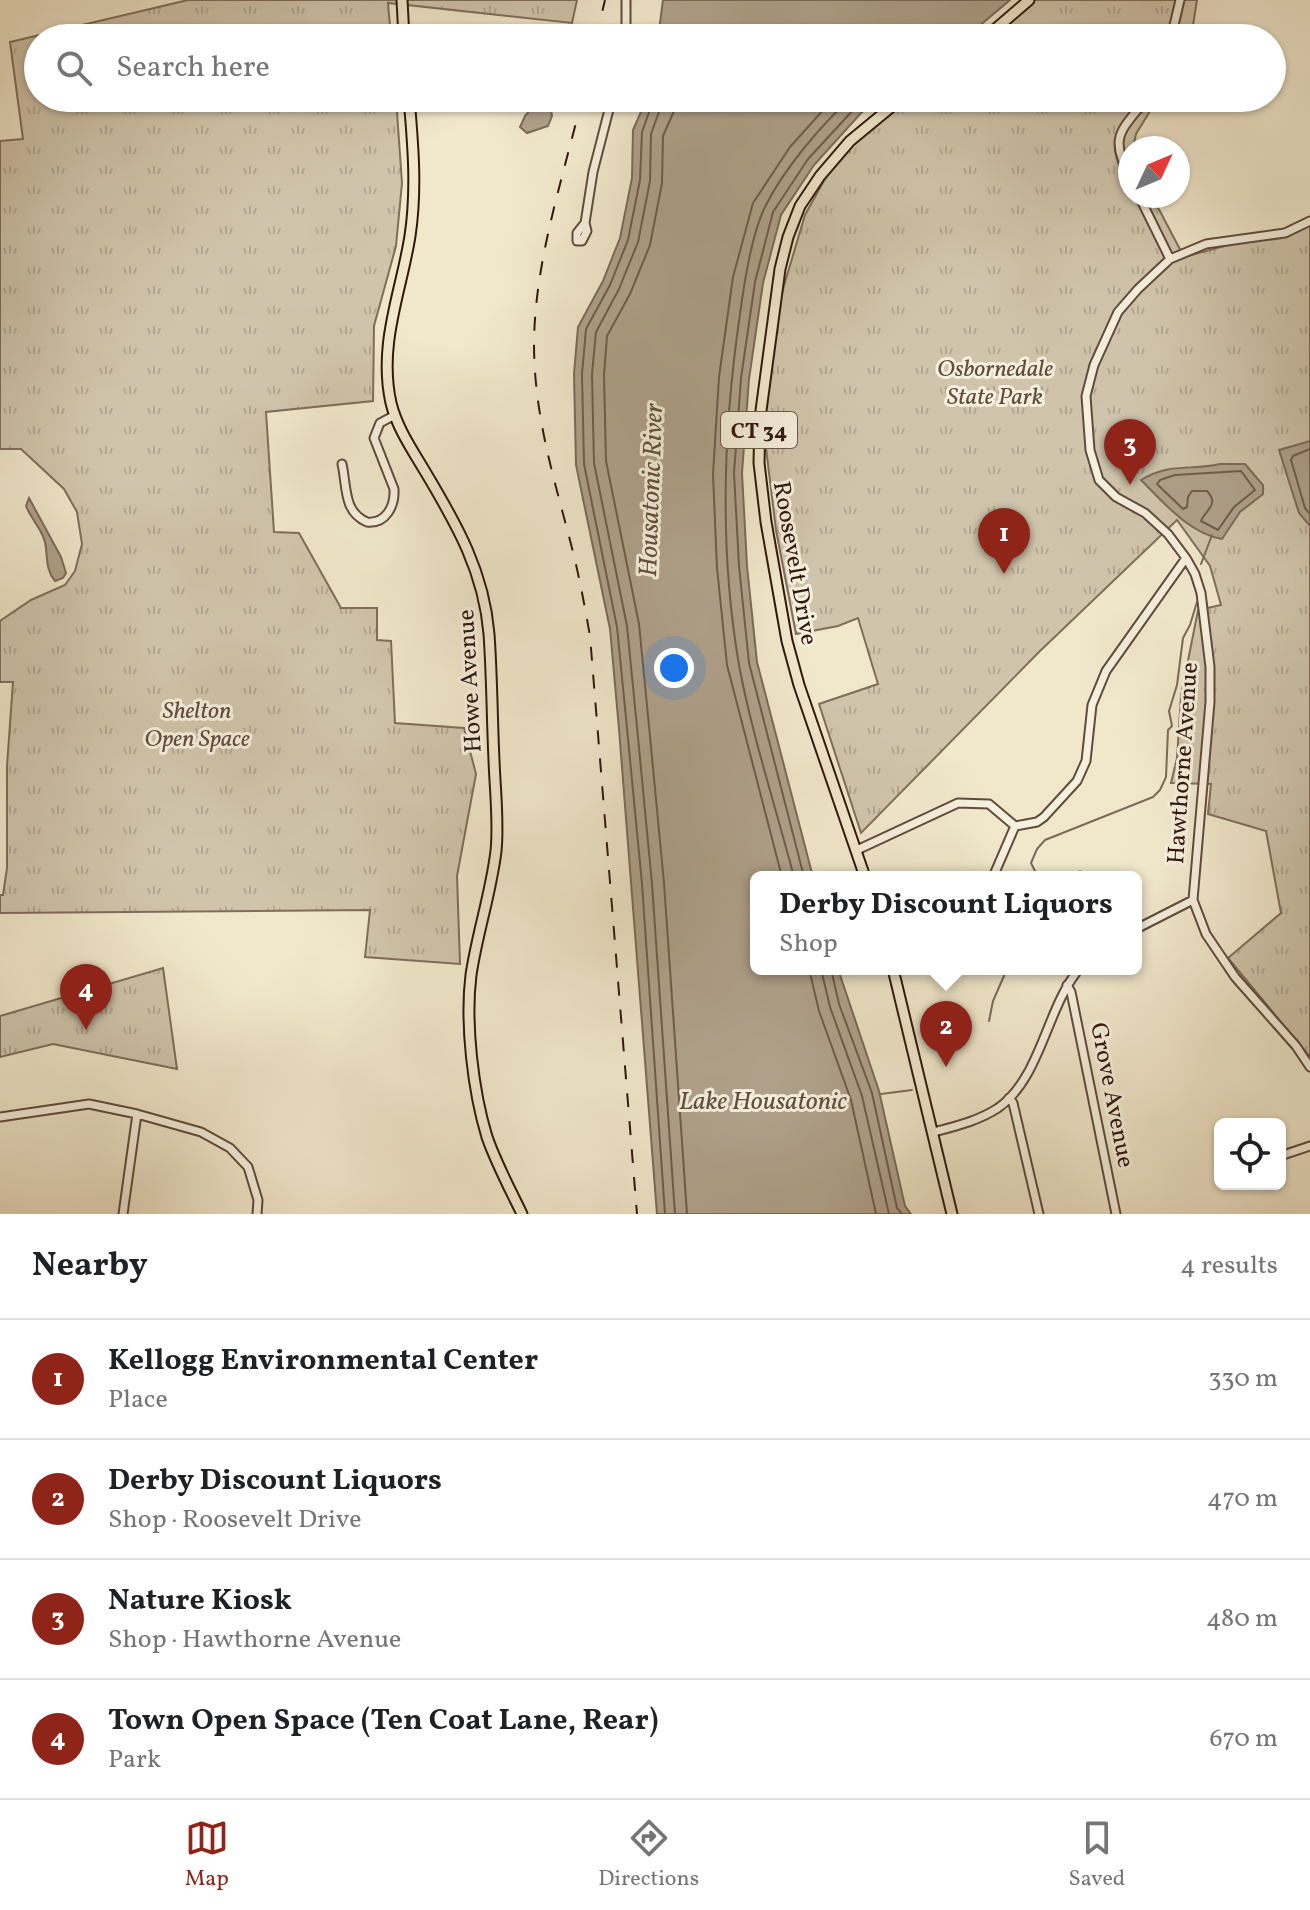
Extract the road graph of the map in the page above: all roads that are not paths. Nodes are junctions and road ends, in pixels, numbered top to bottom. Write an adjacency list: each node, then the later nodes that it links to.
1 (403, 0): 5 (main road)
2 (626, 0): 6 (street)
3 (1029, 0): 7 (main road)
4 (1180, 0): 8 (street)
5 (404, 24)
6 (626, 24)
7 (1001, 24)
8 (1174, 24)
9 (410, 112): 18 (main road, Howe Avenue)
10 (608, 112): 16 (street)
11 (885, 112): 22 (main road, Roosevelt Drive / CT 34)
12 (1136, 112): 13 (street)
13 (1121, 136)
14 (1145, 208): 17 (street)
15 (1310, 221): 17 (street, Hawthorne Avenue)
16 (585, 223)
17 (1170, 259): 20 (street, Hawthorne Avenue)
18 (395, 415): 19 (street); 39 (main road, Howe Avenue)
19 (342, 464)
20 (1186, 558): 21 (street); 25 (street, Hawthorne Avenue)
21 (1015, 826): 22 (street); 24 (street)
22 (857, 850): 23 (main road, Roosevelt Drive / CT 34)
23 (863, 871)
24 (996, 871)
25 (1193, 900): 26 (street); 30 (street, Hawthorne Avenue)
26 (1142, 926)
27 (895, 975): 34 (main road)
28 (1074, 975): 29 (street)
29 (1067, 985): 31 (street); 42 (street, Grove Avenue)
30 (1310, 1067)
31 (1009, 1098): 34 (street); 41 (street)
32 (137, 1114): 33 (street); 37 (street); 38 (street)
33 (0, 1117)
34 (934, 1132): 40 (main road)
35 (1310, 1146): 36 (street)
36 (1286, 1154)
37 (123, 1214)
38 (257, 1214)
39 (522, 1214)
40 (952, 1214)
41 (1039, 1214)
42 (1116, 1214)

